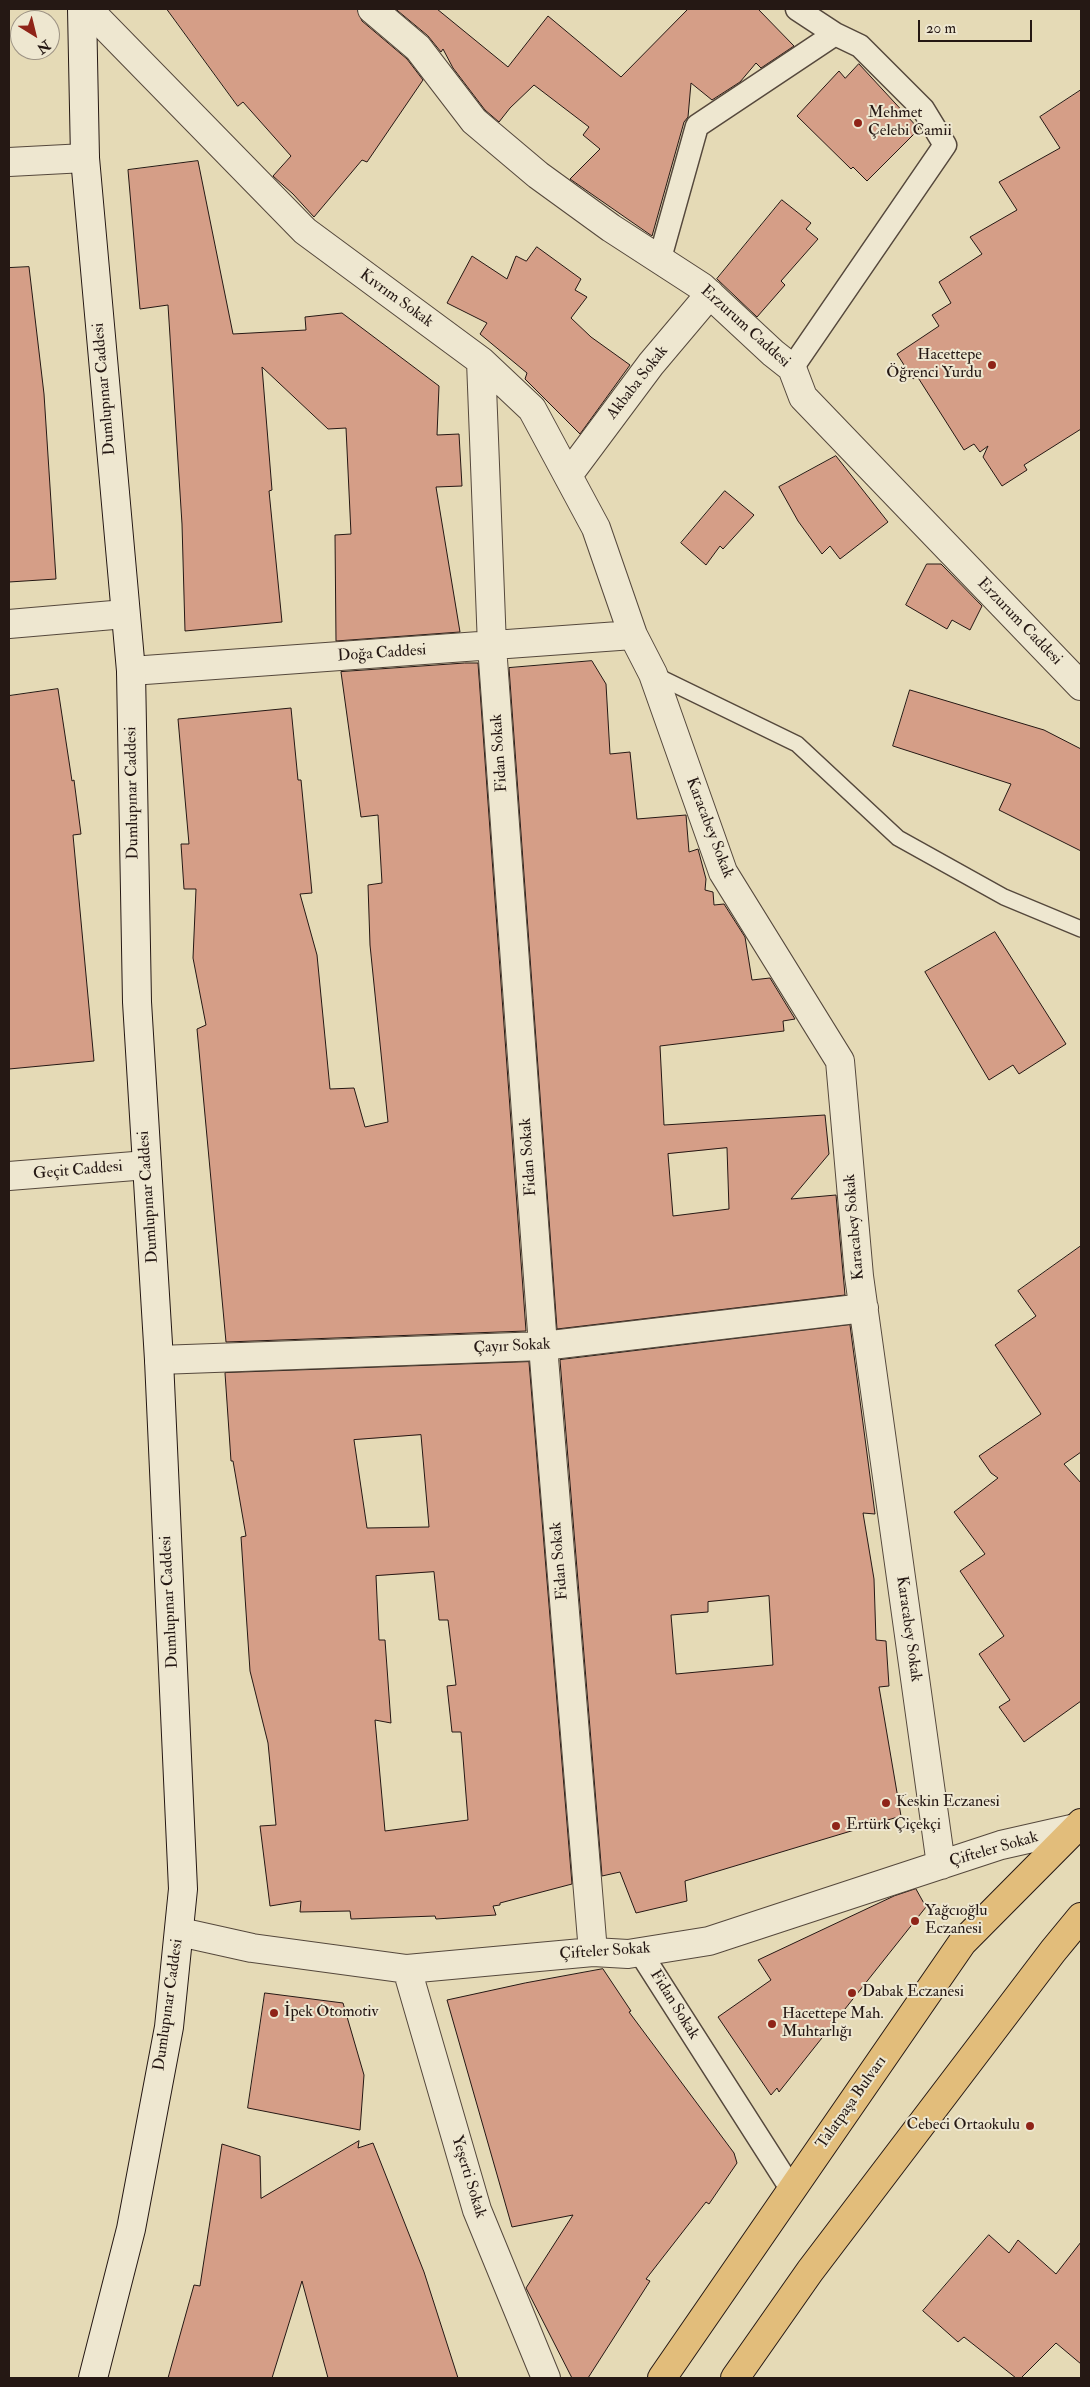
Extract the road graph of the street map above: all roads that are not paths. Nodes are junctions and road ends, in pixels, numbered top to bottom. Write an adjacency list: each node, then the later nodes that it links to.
1 (82, 9): 6 (street, Dumlupınar Caddesi)
2 (88, 9): 10 (street, Kıvrım Sokak)
3 (372, 9): 8 (street, Erzurum Caddesi)
4 (797, 9): 5 (street)
5 (835, 34): 8 (street); 11 (street)
6 (85, 158): 7 (street); 13 (street, Dumlupınar Caddesi)
7 (9, 162)
8 (660, 258): 9 (street, Erzurum Caddesi)
9 (710, 294): 11 (street, Erzurum Caddesi); 12 (street, Akbaba Sokak)
10 (481, 361): 12 (street, Kıvrım Sokak); 16 (street, Fidan Sokak)
11 (792, 368): 19 (street, Erzurum Caddesi)
12 (569, 474): 15 (street, Kıvrım Sokak)
13 (125, 614): 14 (street); 17 (street, Dumlupınar Caddesi)
14 (9, 624)
15 (633, 635): 16 (street, Doğa Caddesi); 18 (street, Karacabey Sokak)
16 (492, 646): 17 (street, Doğa Caddesi); 24 (street, Fidan Sokak)
17 (131, 672): 21 (street, Dumlupınar Caddesi)
18 (653, 674): 20 (lane); 23 (street, Karacabey Sokak)
19 (1081, 686)
20 (1081, 929)
21 (147, 1165): 22 (street, Geçit Caddesi); 25 (street, Dumlupınar Caddesi)
22 (9, 1176)
23 (864, 1308): 24 (street, Çayır Sokak); 27 (street, Karacabey Sokak)
24 (543, 1346): 25 (street, Çayır Sokak); 30 (street, Fidan Sokak)
25 (159, 1360): 29 (street, Dumlupınar Caddesi)
26 (1078, 1826): 27 (street, Çifteler Sokak); 33 (main road, Talatpaşa Bulvarı)
27 (941, 1865): 31 (street, Çifteler Sokak)
28 (1081, 1917): 37 (main road)
29 (180, 1932): 32 (street, Çifteler Sokak); 34 (street, Dumlupınar Caddesi)
30 (593, 1952): 31 (street, Çifteler Sokak); 32 (street, Çifteler Sokak)
31 (640, 1952): 33 (street, Fidan Sokak)
32 (407, 1969): 35 (street, Yeşerti Sokak)
33 (792, 2190): 36 (main road, Talatpaşa Bulvarı)
34 (93, 2378)
35 (546, 2378)
36 (662, 2378)
37 (734, 2378)

